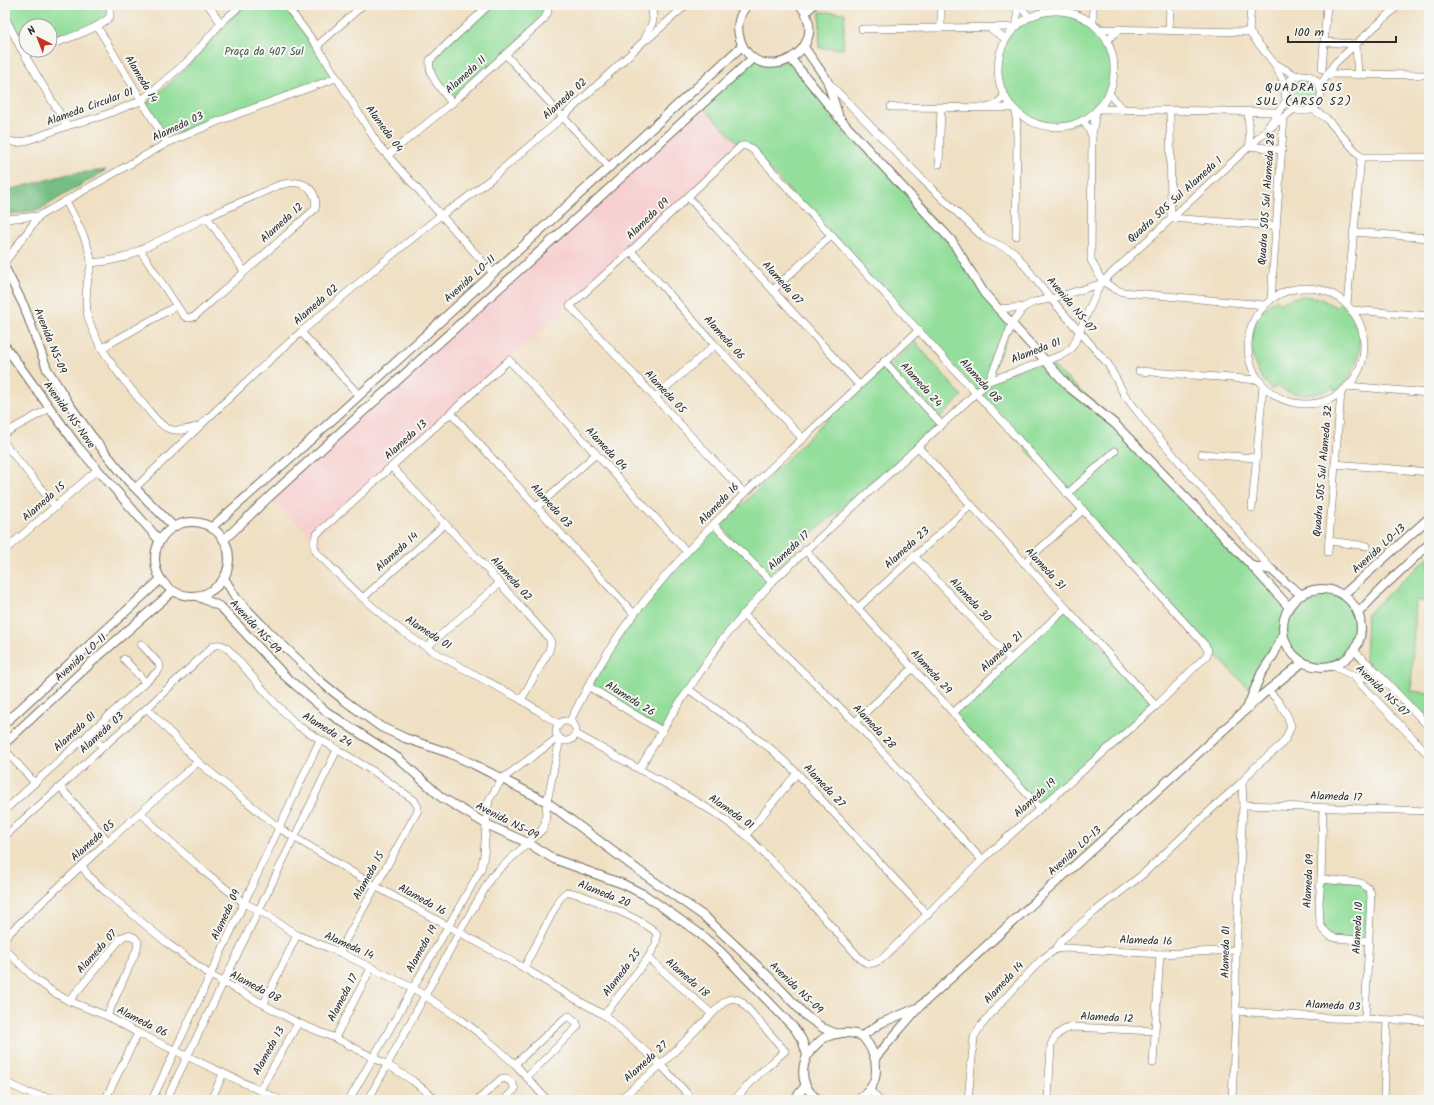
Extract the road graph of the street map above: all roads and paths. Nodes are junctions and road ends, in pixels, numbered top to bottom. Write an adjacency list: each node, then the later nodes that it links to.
1 (110, 5): 26 (street)
2 (208, 5): 24 (street)
3 (241, 5): 24 (street, Alameda Circular 01)
4 (286, 5): 42 (street, Alameda 04)
5 (363, 5): 42 (street)
6 (489, 5): 64 (street)
7 (547, 5): 45 (street, Alameda 11)
8 (652, 5): 38 (street, Alameda 02)
9 (686, 5): 38 (street)
10 (800, 5): 20 (street)
11 (813, 5): 20 (street)
12 (941, 5): 28 (street)
13 (1018, 5): 22 (street); 27 (street)
14 (1170, 5): 33 (street)
15 (1251, 5): 34 (street)
16 (1327, 5): 39 (street)
17 (1398, 5): 41 (street)
18 (1093, 6): 23 (street); 25 (street)
19 (742, 7): 43 (street)
20 (806, 12): 44 (street)
21 (5, 17): 40 (street)
22 (1029, 17): 23 (street); 27 (street)
23 (1085, 18): 25 (street)
24 (221, 23): 61 (street, Alameda Circular 01)
25 (1093, 24): 31 (street)
26 (97, 26): 37 (street); 61 (street, Alameda 14)
27 (1016, 26): 29 (street); 35 (street)
28 (941, 28): 29 (street); 30 (street)
29 (990, 28): 35 (street)
30 (862, 29)
31 (1099, 29): 32 (street); 36 (street)
32 (1120, 29): 33 (street); 36 (street)
33 (1169, 30): 34 (street)
34 (1249, 32): 49 (street)
35 (1006, 40): 60 (street)
36 (1107, 40): 59 (street)
37 (58, 42)
38 (644, 42): 76 (street, Alameda 02)
39 (1324, 42): 41 (street); 50 (street)
40 (18, 43)
41 (1356, 44): 50 (street); 51 (street)
42 (317, 46): 55 (street, Alameda 04)
43 (742, 46): 47 (street); 95 (street, Avenida LO-11)
44 (804, 47): 48 (street); 56 (street, Avenida NS-07)
45 (506, 54): 64 (street, Alameda 11); 76 (street)
46 (28, 58): 82 (street)
47 (753, 58): 48 (street); 193 (street)
48 (791, 59): 79 (street, Avenida NS-07)
49 (1274, 63): 53 (street); 57 (street)
50 (1325, 72): 51 (street); 54 (street); 58 (street)
51 (1358, 75): 52 (street)
52 (1429, 75)
53 (1297, 76): 54 (street); 57 (street)
54 (1309, 76): 58 (street)
55 (336, 78): 87 (street, Alameda 03); 91 (street, Alameda 04)
56 (827, 80): 79 (street, Avenida NS-07); 122 (street, Avenida NS-07)
57 (1286, 86): 62 (street)
58 (1320, 86): 63 (street)
59 (1109, 94): 71 (street); 72 (street)
60 (1005, 96): 67 (street); 70 (street)
61 (141, 101): 82 (street, Alameda Circular 01); 87 (street, Alameda 14)
62 (1286, 101): 68 (street); 75 (street)
63 (1320, 101): 69 (street); 78 (street)
64 (452, 103): 91 (street, Alameda 11)
65 (890, 107): 66 (street)
66 (941, 107): 67 (street); 94 (street)
67 (987, 108): 70 (street)
68 (1294, 109): 69 (street); 77 (street)
69 (1312, 109): 78 (street)
70 (1015, 110): 80 (street); 85 (street)
71 (1097, 110): 72 (street); 81 (street); 84 (street)
72 (1124, 110): 73 (street)
73 (1170, 110): 74 (street); 101 (street)
74 (1248, 112): 75 (street); 89 (street)
75 (1277, 112): 83 (street)
76 (563, 117): 95 (street); 98 (street, Alameda 02)
77 (1284, 117): 83 (street); 90 (street, Quadra 505 Sul Alameda 28)
78 (1326, 118): 92 (street)
79 (840, 119): 129 (street, Avenida NS-07)
80 (1027, 119): 81 (street); 85 (street)
81 (1083, 120): 84 (street)
82 (68, 126): 86 (street, Alameda Circular 01)
83 (1265, 132): 89 (street, Quadra 505 Sul Alameda 1)
84 (1092, 135): 115 (street)
85 (1017, 138): 106 (street)
86 (5, 140)
87 (167, 144): 97 (street, Alameda 03)
88 (741, 146): 96 (street, Alameda 09); 105 (street, Alameda 08)
89 (1250, 146): 90 (street); 101 (street, Quadra 505 Sul Alameda 1)
90 (1282, 150): 103 (street, Quadra 505 Sul Alameda 28)
91 (388, 155): 98 (street, Alameda 04)
92 (1361, 157): 93 (street); 104 (street)
93 (1429, 157)
94 (939, 164)
95 (609, 167): 114 (street, Avenida LO-11)
96 (688, 197): 109 (street, Alameda 09); 118 (street, Alameda 07)
97 (66, 201): 99 (street, Alameda 03); 111 (street)
98 (441, 215): 114 (street, Alameda 04); 137 (street, Alameda 02)
99 (39, 216): 102 (street); 110 (street)
100 (207, 217): 108 (street, Alameda 12); 113 (street); 113 (street, Alameda 12)
101 (1171, 218): 103 (street); 115 (street, Quadra 505 Sul Alameda 1)
102 (5, 219)
103 (1276, 226): 116 (street, Quadra 505 Sul Alameda 28)
104 (1353, 232): 107 (street); 117 (street)
105 (832, 235): 118 (street); 136 (street, Alameda 08)
106 (1016, 236)
107 (1429, 238)
108 (140, 250): 111 (street, Alameda 12); 126 (street, Alameda 12)
109 (631, 251): 127 (street, Alameda 09); 139 (street, Alameda 06)
110 (5, 262)
111 (91, 262): 141 (street)
112 (5, 268): 179 (street, Avenida NS-09)
113 (244, 271): 126 (street, Alameda 12)
114 (493, 273): 158 (street, Avenida LO-11)
115 (1101, 282): 122 (street); 123 (street); 138 (street, Alameda 01)
116 (1272, 282): 119 (street); 121 (street, Quadra 505 Sul Alameda 28)
117 (1348, 285): 120 (street); 124 (street)
118 (773, 290): 151 (street, Alameda 07)
119 (1284, 291): 120 (street); 121 (street)
120 (1334, 294): 124 (street)
121 (1271, 298): 125 (street)
122 (1051, 299): 128 (street); 138 (street, Avenida NS-07)
123 (1247, 303): 125 (street); 132 (street)
124 (1347, 304): 130 (street)
125 (1264, 305): 132 (street)
126 (176, 306): 141 (street)
127 (570, 306): 159 (street, Alameda 05)
128 (1024, 307): 129 (street); 135 (street, Alameda 01)
129 (998, 309): 135 (street, Avenida NS-07)
130 (1352, 310): 131 (street); 134 (street)
131 (1368, 311): 133 (street); 134 (street)
132 (1256, 315): 145 (street)
133 (1429, 316)
134 (1358, 320): 147 (street)
135 (1012, 324): 143 (street, Avenida NS-07); 149 (street, Alameda 01)
136 (919, 330): 144 (street, Alameda 16); 155 (street, Alameda 08)
137 (301, 332): 158 (street); 166 (street, Alameda 02)
138 (1079, 332): 143 (street, Alameda 01); 205 (street, Avenida NS-07)
139 (715, 345): 159 (street); 168 (street, Alameda 06)
140 (5, 346): 162 (street, Avenida NS Nove)
141 (102, 348): 166 (street)
142 (509, 360): 164 (street, Alameda 13); 172 (street, Alameda 04)
143 (1046, 360): 149 (street, Alameda 01); 204 (street, Avenida NS-07)
144 (884, 362): 151 (street, Alameda 16); 165 (street, Alameda 24)
145 (1253, 370): 148 (street); 150 (street)
146 (1139, 371): 148 (street)
147 (1355, 377): 152 (street); 153 (street)
148 (1239, 379): 150 (street)
149 (989, 381): 155 (street, Alameda 17)
150 (1261, 383): 157 (street); 161 (street)
151 (859, 385): 168 (street, Alameda 16)
152 (1347, 386): 153 (street); 154 (street)
153 (1367, 388): 156 (street)
154 (1341, 392): 160 (street); 163 (street, Quadra 505 Sul Alameda 32)
155 (975, 393): 165 (street, Alameda 17); 181 (street, Alameda 08)
156 (1429, 393)
157 (1273, 394): 160 (street); 161 (street)
158 (359, 395): 191 (street, Avenida LO-11)
159 (655, 397): 180 (street, Alameda 05)
160 (1328, 400): 163 (street)
161 (1261, 405): 174 (street)
162 (50, 408): 167 (street); 177 (street, Avenida NS Nove)
163 (1339, 410): 175 (street, Quadra 505 Sul Alameda 32)
164 (451, 413): 176 (street, Alameda 13); 184 (street, Alameda 03)
165 (941, 424): 169 (street, Alameda 17)
166 (199, 426): 179 (street, Alameda 02)
167 (5, 433)
168 (803, 439): 180 (street, Alameda 16)
169 (918, 447): 182 (street, Alameda 31); 199 (street, Alameda 17)
170 (6, 448): 183 (street)
171 (1115, 451): 181 (street)
172 (596, 454): 184 (street); 200 (street, Alameda 04)
173 (1202, 454): 174 (street)
174 (1256, 458): 185 (street)
175 (1335, 464): 178 (street); 195 (street, Quadra 505 Sul Alameda 32)
176 (392, 467): 188 (street, Alameda 02); 192 (street, Alameda 13)
177 (97, 470): 183 (street, Alameda 15); 194 (street, Avenida NS Nove)
178 (1429, 472)
179 (135, 488): 190 (street, Avenida NS-09)
180 (744, 494): 189 (street, Alameda 16)
181 (1067, 494): 186 (street, Alameda 08)
182 (970, 505): 202 (street, Alameda 23); 203 (street, Alameda 31)
183 (56, 507): 198 (street, Alameda 15)
184 (538, 507): 218 (street, Alameda 03)
185 (1252, 508)
186 (1083, 510): 203 (street); 222 (street, Alameda 08)
187 (1429, 518): 212 (street, Avenida LO-13)
188 (445, 524): 209 (street, Alameda 02); 214 (street, Alameda 14)
189 (714, 525): 200 (street, Alameda 16); 208 (street)
190 (174, 527): 191 (street); 194 (street)
191 (211, 528): 193 (street)
192 (317, 534): 214 (street, Alameda 01)
193 (224, 540): 206 (street)
194 (160, 541): 207 (street)
195 (1329, 541): 197 (street); 201 (street, Quadra 505 Sul Alameda 32)
196 (1429, 544): 220 (street)
197 (1367, 546)
198 (5, 550)
199 (805, 550): 208 (street, Alameda 17); 216 (street, Alameda 29)
200 (687, 552): 218 (street, Alameda 16)
201 (1328, 552)
202 (914, 556): 216 (street, Alameda 23); 228 (street, Alameda 30)
203 (1024, 563): 217 (street, Alameda 31)
204 (1252, 566): 205 (street); 215 (street, Avenida NS-07)
205 (1272, 570): 211 (street, Avenida NS-07)
206 (224, 578): 213 (street); 261 (street, Avenida NS-09)
207 (161, 579): 210 (street); 245 (street, Avenida LO-11)
208 (772, 582): 219 (street, Alameda 17)
209 (500, 583): 225 (street); 238 (street, Alameda 02)
210 (173, 591): 213 (street); 253 (street, Avenida LO-11)
211 (1302, 595): 212 (street); 215 (street)
212 (1343, 595): 220 (street)
213 (197, 596): 273 (street, Avenida NS-09)
214 (364, 597): 225 (street, Alameda 01)
215 (1289, 607): 221 (street)
216 (858, 608): 231 (street, Alameda 29)
217 (1066, 608): 228 (street, Alameda 21); 239 (street, Alameda 31)
218 (634, 614): 235 (street, Alameda 16)
219 (743, 614): 236 (street, Alameda 17); 244 (street, Alameda 28)
220 (1358, 614): 226 (street)
221 (1283, 634): 229 (street); 241 (street, Avenida LO-13)
222 (1199, 638): 239 (street, Alameda 19)
223 (141, 644): 233 (street, Alameda 01)
224 (213, 646): 240 (street, Alameda 03); 252 (street, Alameda 24)
225 (427, 648): 238 (street, Alameda 01)
226 (1354, 651): 230 (street); 234 (street, Avenida NS-07)
227 (124, 659): 233 (street)
228 (1010, 660): 242 (street, Alameda 21)
229 (1303, 662): 230 (street); 237 (street, Avenida LO-13)
230 (1333, 666): 232 (street, Avenida NS-07)
231 (913, 668): 242 (street, Alameda 29); 244 (street)
232 (1352, 675): 234 (street); 257 (street, Avenida NS-07)
233 (145, 682): 249 (street, Alameda 01)
234 (1388, 684): 247 (street, Avenida NS-07)
235 (588, 686): 243 (street, Alameda 16); 248 (street, Alameda 26)
236 (688, 689): 248 (street, Alameda 17); 260 (street, Alameda 27)
237 (1268, 690): 241 (street, Avenida LO-13); 262 (street)
238 (521, 700): 246 (street, Alameda 01)
239 (1156, 706): 267 (street, Alameda 19)
240 (147, 708): 254 (street, Alameda 03); 258 (street, Alameda 16)
241 (1245, 711): 308 (street, Avenida LO-13)
242 (953, 713): 267 (street, Alameda 29)
243 (570, 722): 246 (street); 250 (street)
244 (855, 722): 280 (street, Alameda 28)
245 (5, 723)
246 (559, 724): 251 (street)
247 (1429, 727)
248 (662, 731): 259 (street, Alameda 17)
249 (90, 734): 254 (street); 263 (street, Alameda 01)
250 (576, 734): 251 (street); 259 (street, Alameda 01)
251 (559, 738): 261 (street, Alameda 19); 265 (street)
252 (320, 740): 256 (street, Alameda 24); 274 (street, Alameda 09)
253 (5, 743)
254 (103, 747): 264 (street, Alameda 03)
255 (5, 750): 263 (street)
256 (337, 750): 270 (street, Alameda 24); 277 (street)
257 (1429, 755)
258 (198, 762): 272 (street, Alameda 05); 274 (street, Alameda 16)
259 (640, 768): 275 (street, Alameda 01)
260 (797, 773): 275 (street); 286 (street, Alameda 27)
261 (502, 780): 265 (street, Avenida NS-09); 273 (street, Alameda 19)
262 (1242, 782): 266 (street, Alameda 01); 294 (street, Alameda 14)
263 (35, 783): 269 (street, Alameda 01)
264 (60, 787): 276 (street, Alameda 03); 278 (street)
265 (547, 802): 279 (street); 319 (street, Avenida NS-09)
266 (1243, 805): 268 (street, Alameda 17); 295 (street, Alameda 01)
267 (1040, 808): 280 (street, Alameda 19)
268 (1323, 808): 271 (street, Alameda 17); 282 (street, Alameda 09)
269 (5, 810)
270 (418, 810): 283 (street, Alameda 15)
271 (1429, 811)
272 (141, 814): 278 (street, Alameda 05); 284 (street, Alameda 14)
273 (486, 824): 279 (street, Avenida NS-09); 287 (street, Alameda 19)
274 (279, 828): 277 (street, Alameda 16); 284 (street, Alameda 09)
275 (746, 835): 299 (street, Alameda 01)
276 (5, 836)
277 (295, 838): 283 (street, Alameda 16); 285 (street)
278 (108, 841): 281 (street, Alameda 05)
279 (528, 843): 288 (street); 323 (street, Avenida NS-09)
280 (982, 860): 286 (street, Alameda 19)
281 (82, 866): 290 (street, Alameda 05); 302 (street, Alameda 08)
282 (1321, 879): 291 (street, Alameda 09); 291 (street, Alameda 10)
283 (375, 886): 287 (street, Alameda 16); 296 (street, Alameda 15)
284 (244, 903): 285 (street, Alameda 14); 302 (street, Alameda 09)
285 (259, 910): 289 (street, Alameda 14); 303 (street)
286 (928, 915): 299 (street, Alameda 19)
287 (447, 926): 288 (street, Alameda 16); 304 (street, Alameda 19)
288 (459, 933): 301 (street, Alameda 16); 305 (street)
289 (297, 935): 296 (street, Alameda 14); 307 (street)
290 (5, 937)
291 (1369, 941): 313 (street, Alameda 10)
292 (656, 944): 298 (street, Alameda 25); 301 (street, Alameda 20)
293 (5, 949): 306 (street, Alameda 06)
294 (1056, 949): 297 (street, Alameda 16); 356 (street, Alameda 14)
295 (1236, 950): 297 (street, Alameda 16); 309 (street, Alameda 01)
296 (339, 952): 300 (street, Alameda 14)
297 (1160, 954): 317 (street)
298 (648, 958): 310 (street, Alameda 18); 311 (street, Alameda 25)
299 (863, 961)
300 (371, 968): 304 (street, Alameda 14); 321 (street, Alameda 17)
301 (524, 968): 311 (street, Alameda 16)
302 (210, 975): 303 (street, Alameda 08); 322 (street, Alameda 09)
303 (224, 982): 307 (street, Alameda 08); 324 (street)
304 (412, 988): 305 (street, Alameda 14); 325 (street, Alameda 19)
305 (425, 995): 328 (street, Alameda 14); 329 (street)
306 (69, 1001): 312 (street, Alameda 06); 312 (street, Alameda 07)
307 (264, 1004): 316 (street, Alameda 08)
308 (919, 1007): 320 (street, Avenida LO-13); 326 (street, Avenida LO-13)
309 (1236, 1011): 313 (street, Alameda 03); 358 (street, Alameda 01)
310 (712, 1014): 330 (street, Alameda 27); 352 (street, Alameda 27)
311 (604, 1015): 330 (street, Alameda 16)
312 (107, 1016): 318 (street, Alameda 06)
313 (1365, 1019): 314 (street, Alameda 03)
314 (1387, 1020): 315 (street, Alameda 03); 359 (street)
315 (1429, 1021)
316 (298, 1023): 321 (street, Alameda 08); 336 (street, Alameda 13)
317 (1154, 1031): 327 (street); 357 (street, Alameda 12)
318 (138, 1034): 322 (street, Alameda 06); 339 (street)
319 (837, 1034): 320 (street); 323 (street)
320 (862, 1036): 326 (street)
321 (335, 1038): 325 (street, Alameda 08)
322 (175, 1050): 324 (street, Alameda 06); 340 (street, Alameda 09)
323 (807, 1055): 334 (street)
324 (188, 1056): 331 (street, Alameda 06); 341 (street)
325 (374, 1057): 329 (street, Alameda 08); 344 (street, Alameda 19)
326 (875, 1058): 335 (street)
327 (1153, 1063)
328 (515, 1064): 332 (street, Alameda 14); 332 (street)
329 (388, 1065): 345 (street); 346 (street, Alameda 08)
330 (661, 1065): 350 (street, Alameda 27); 351 (street, Alameda 16)
331 (224, 1074): 336 (street, Alameda 06); 342 (street)
332 (527, 1077): 349 (street, Alameda 14)
333 (5, 1082): 338 (street)
334 (806, 1085): 353 (street); 354 (street)
335 (869, 1089): 337 (street); 355 (street)
336 (260, 1090): 343 (street, Alameda 06)
337 (860, 1099)
338 (60, 1100)
339 (105, 1100)
340 (152, 1100)
341 (166, 1100)
342 (211, 1100)
343 (280, 1100)
344 (349, 1100)
345 (368, 1100)
346 (437, 1100)
347 (478, 1100): 348 (street)
348 (504, 1100)
349 (547, 1100)
350 (619, 1100)
351 (693, 1100)
352 (734, 1100)
353 (794, 1100)
354 (819, 1100)
355 (879, 1100)
356 (968, 1100)
357 (1048, 1100)
358 (1232, 1100)
359 (1384, 1100)

